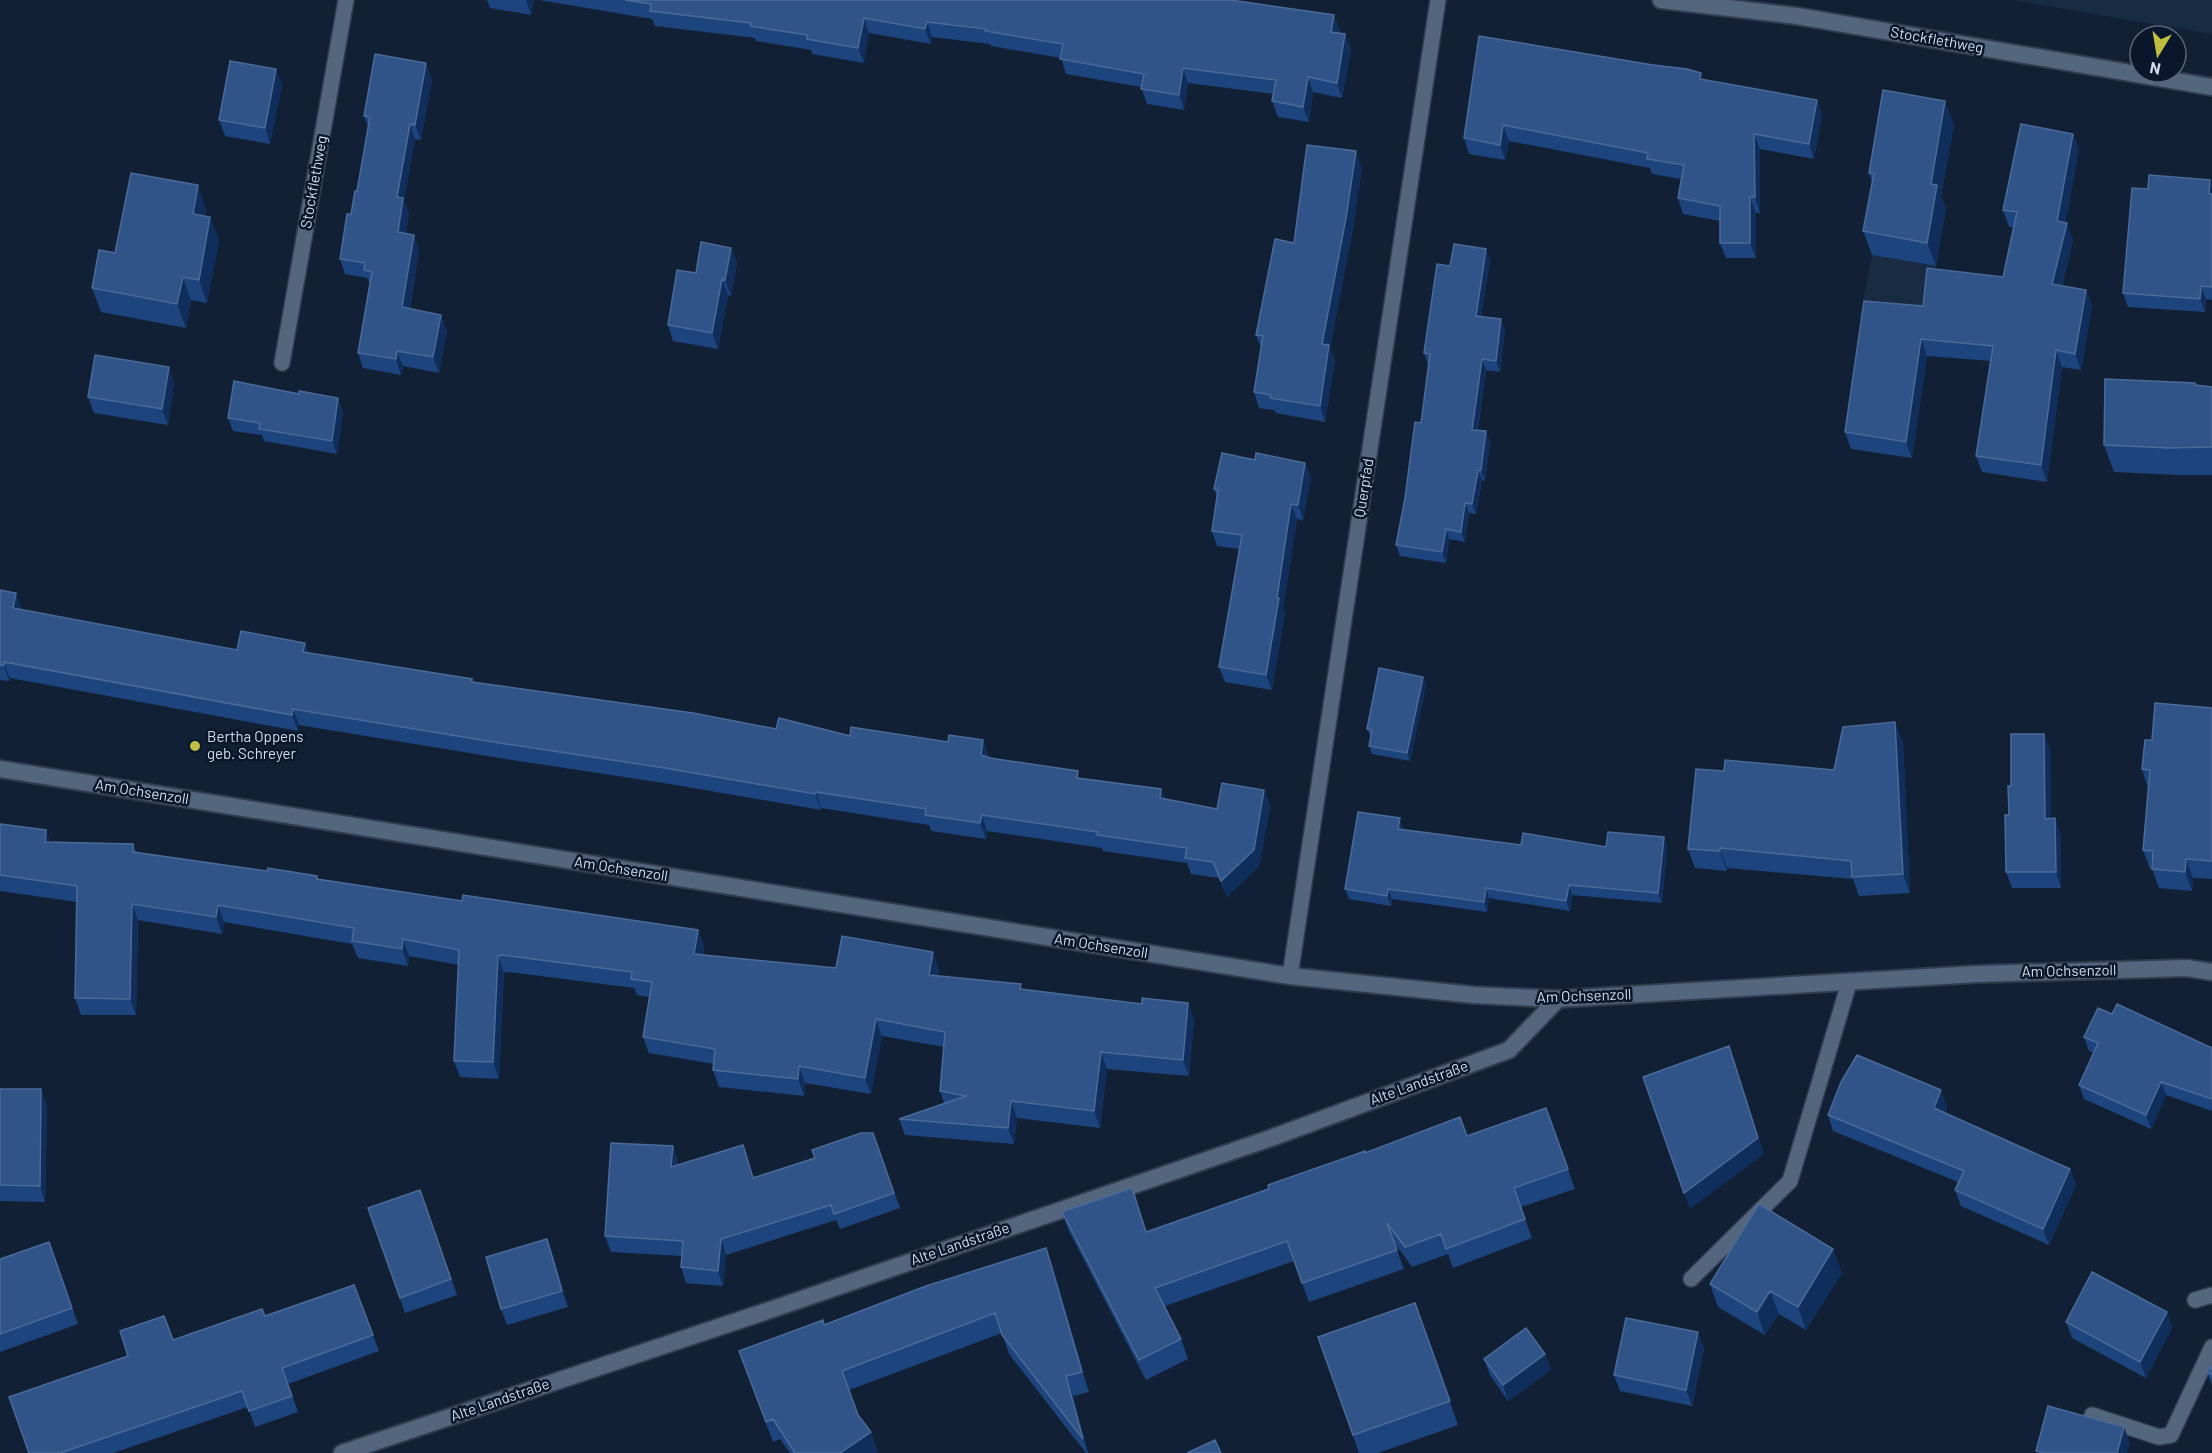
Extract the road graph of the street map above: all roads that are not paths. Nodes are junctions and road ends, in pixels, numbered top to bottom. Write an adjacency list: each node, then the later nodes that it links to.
1 (346, 0): 5 (lane, Stockflethweg)
2 (1438, 0): 8 (lane, Querpfad)
3 (1661, 0): 4 (street, Stockflethweg)
4 (2212, 87)
5 (282, 363)
6 (0, 770): 8 (street, Am Ochsenzoll)
7 (2212, 972): 9 (street, Am Ochsenzoll)
8 (1290, 976): 10 (street, Am Ochsenzoll)
9 (1849, 983): 10 (street, Am Ochsenzoll); 11 (lane)
10 (1558, 999): 16 (street, Alte Landstraße)
11 (1691, 1279)
12 (2212, 1295): 13 (lane)
13 (2195, 1300)
14 (2212, 1347): 15 (lane)
15 (2092, 1415)
16 (342, 1453)

